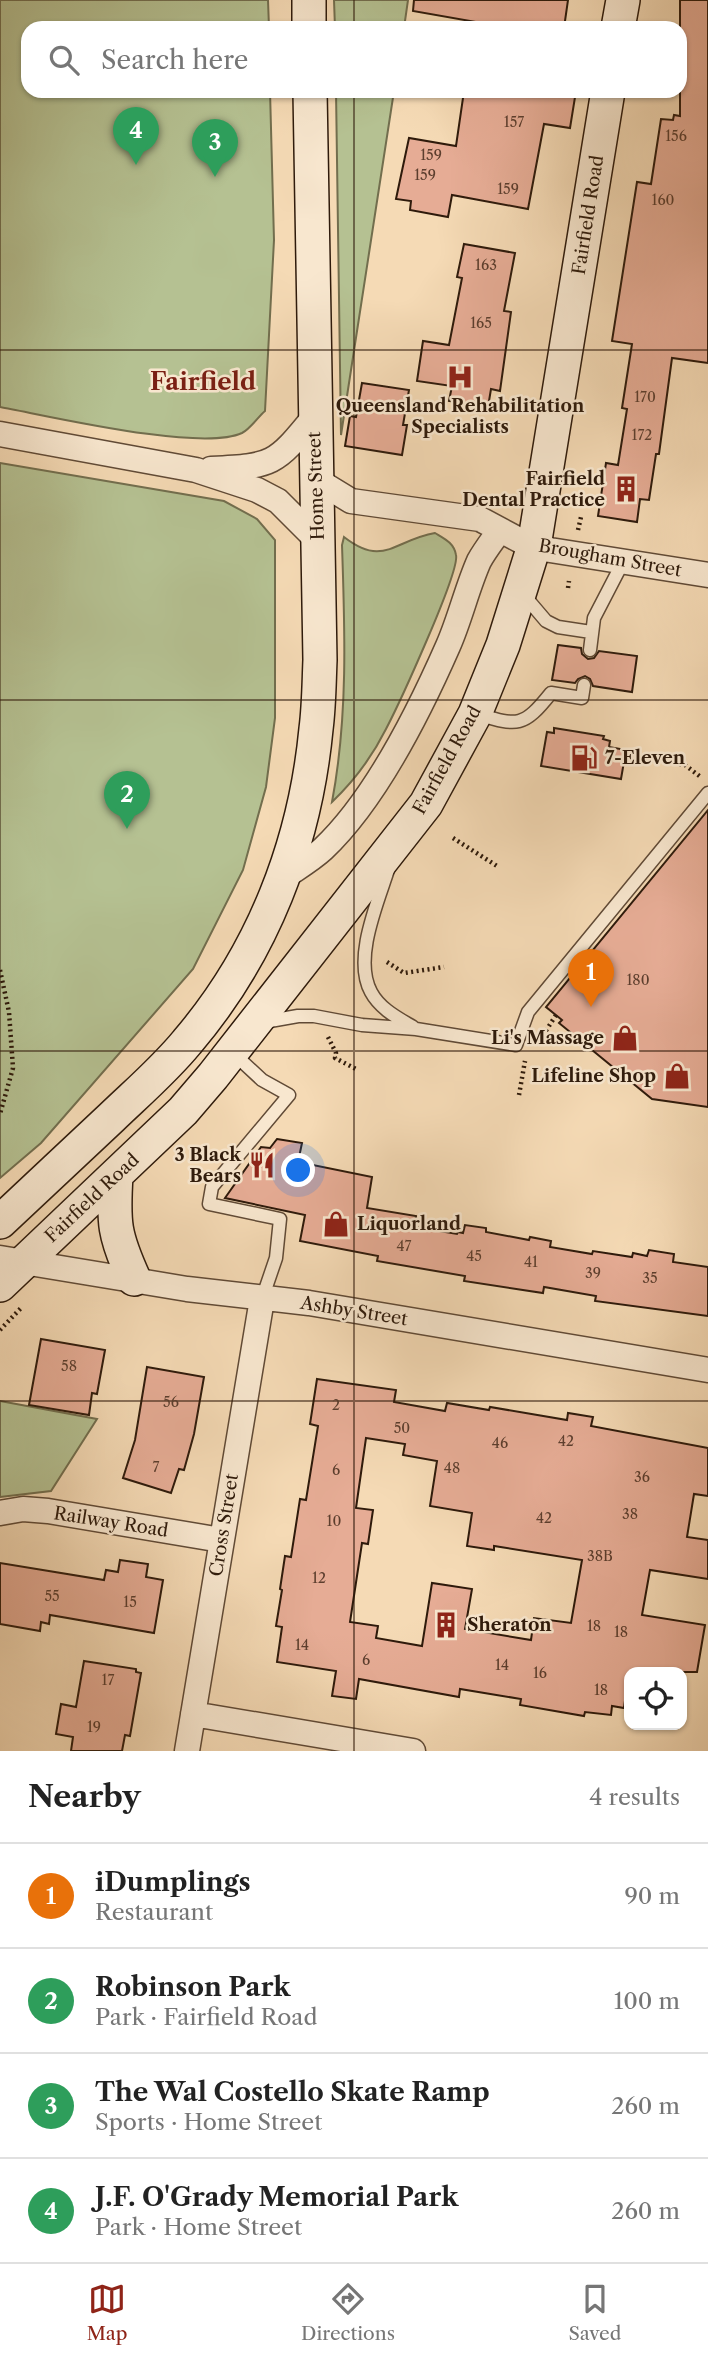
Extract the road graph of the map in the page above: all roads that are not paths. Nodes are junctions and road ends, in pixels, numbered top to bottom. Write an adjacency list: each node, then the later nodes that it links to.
1 (309, 0): 3 (main road)
2 (623, 0): 4 (main road)
3 (309, 21)
4 (619, 21)
5 (310, 98): 7 (main road, Home Street)
6 (607, 98): 13 (main road, Fairfield Road)
7 (314, 417): 9 (street); 10 (main road, Home Street)
8 (0, 434): 9 (street)
9 (196, 470): 12 (street)
10 (315, 479): 11 (street, Brougham Street); 12 (main road, Home Street)
11 (500, 530): 13 (street, Brougham Street); 23 (street)
12 (318, 541): 23 (main road, Home Street)
13 (534, 546): 14 (street, Brougham Street); 16 (main road, Fairfield Road)
14 (623, 562): 15 (street, Brougham Street); 17 (lane)
15 (708, 575)
16 (521, 591): 17 (lane); 20 (main road, Fairfield Road)
17 (591, 632): 18 (lane)
18 (590, 649)
19 (584, 685): 20 (lane)
20 (475, 714): 22 (main road, Fairfield Road)
21 (708, 793): 25 (lane)
22 (397, 842): 24 (main road, Fairfield Road); 25 (lane)
23 (284, 877): 28 (main road)
24 (255, 1024): 25 (lane); 26 (main road, Fairfield Road)
25 (416, 1029)
26 (232, 1053): 27 (main road, Fairfield Road); 32 (lane)
27 (116, 1175): 29 (main road, Fairfield Road); 30 (main road)
28 (0, 1222)
29 (12, 1260): 30 (street, Ashby Street); 31 (main road, Fairfield Road)
30 (134, 1279): 32 (street, Ashby Street)
31 (12, 1295)
32 (262, 1299): 33 (street, Ashby Street); 35 (street, Cross Street)
33 (708, 1370)
34 (0, 1513): 35 (street, Railway Road)
35 (221, 1540): 36 (street, Cross Street)
36 (193, 1714): 37 (street, Cross Street); 38 (street)
37 (187, 1751)
38 (413, 1751)

